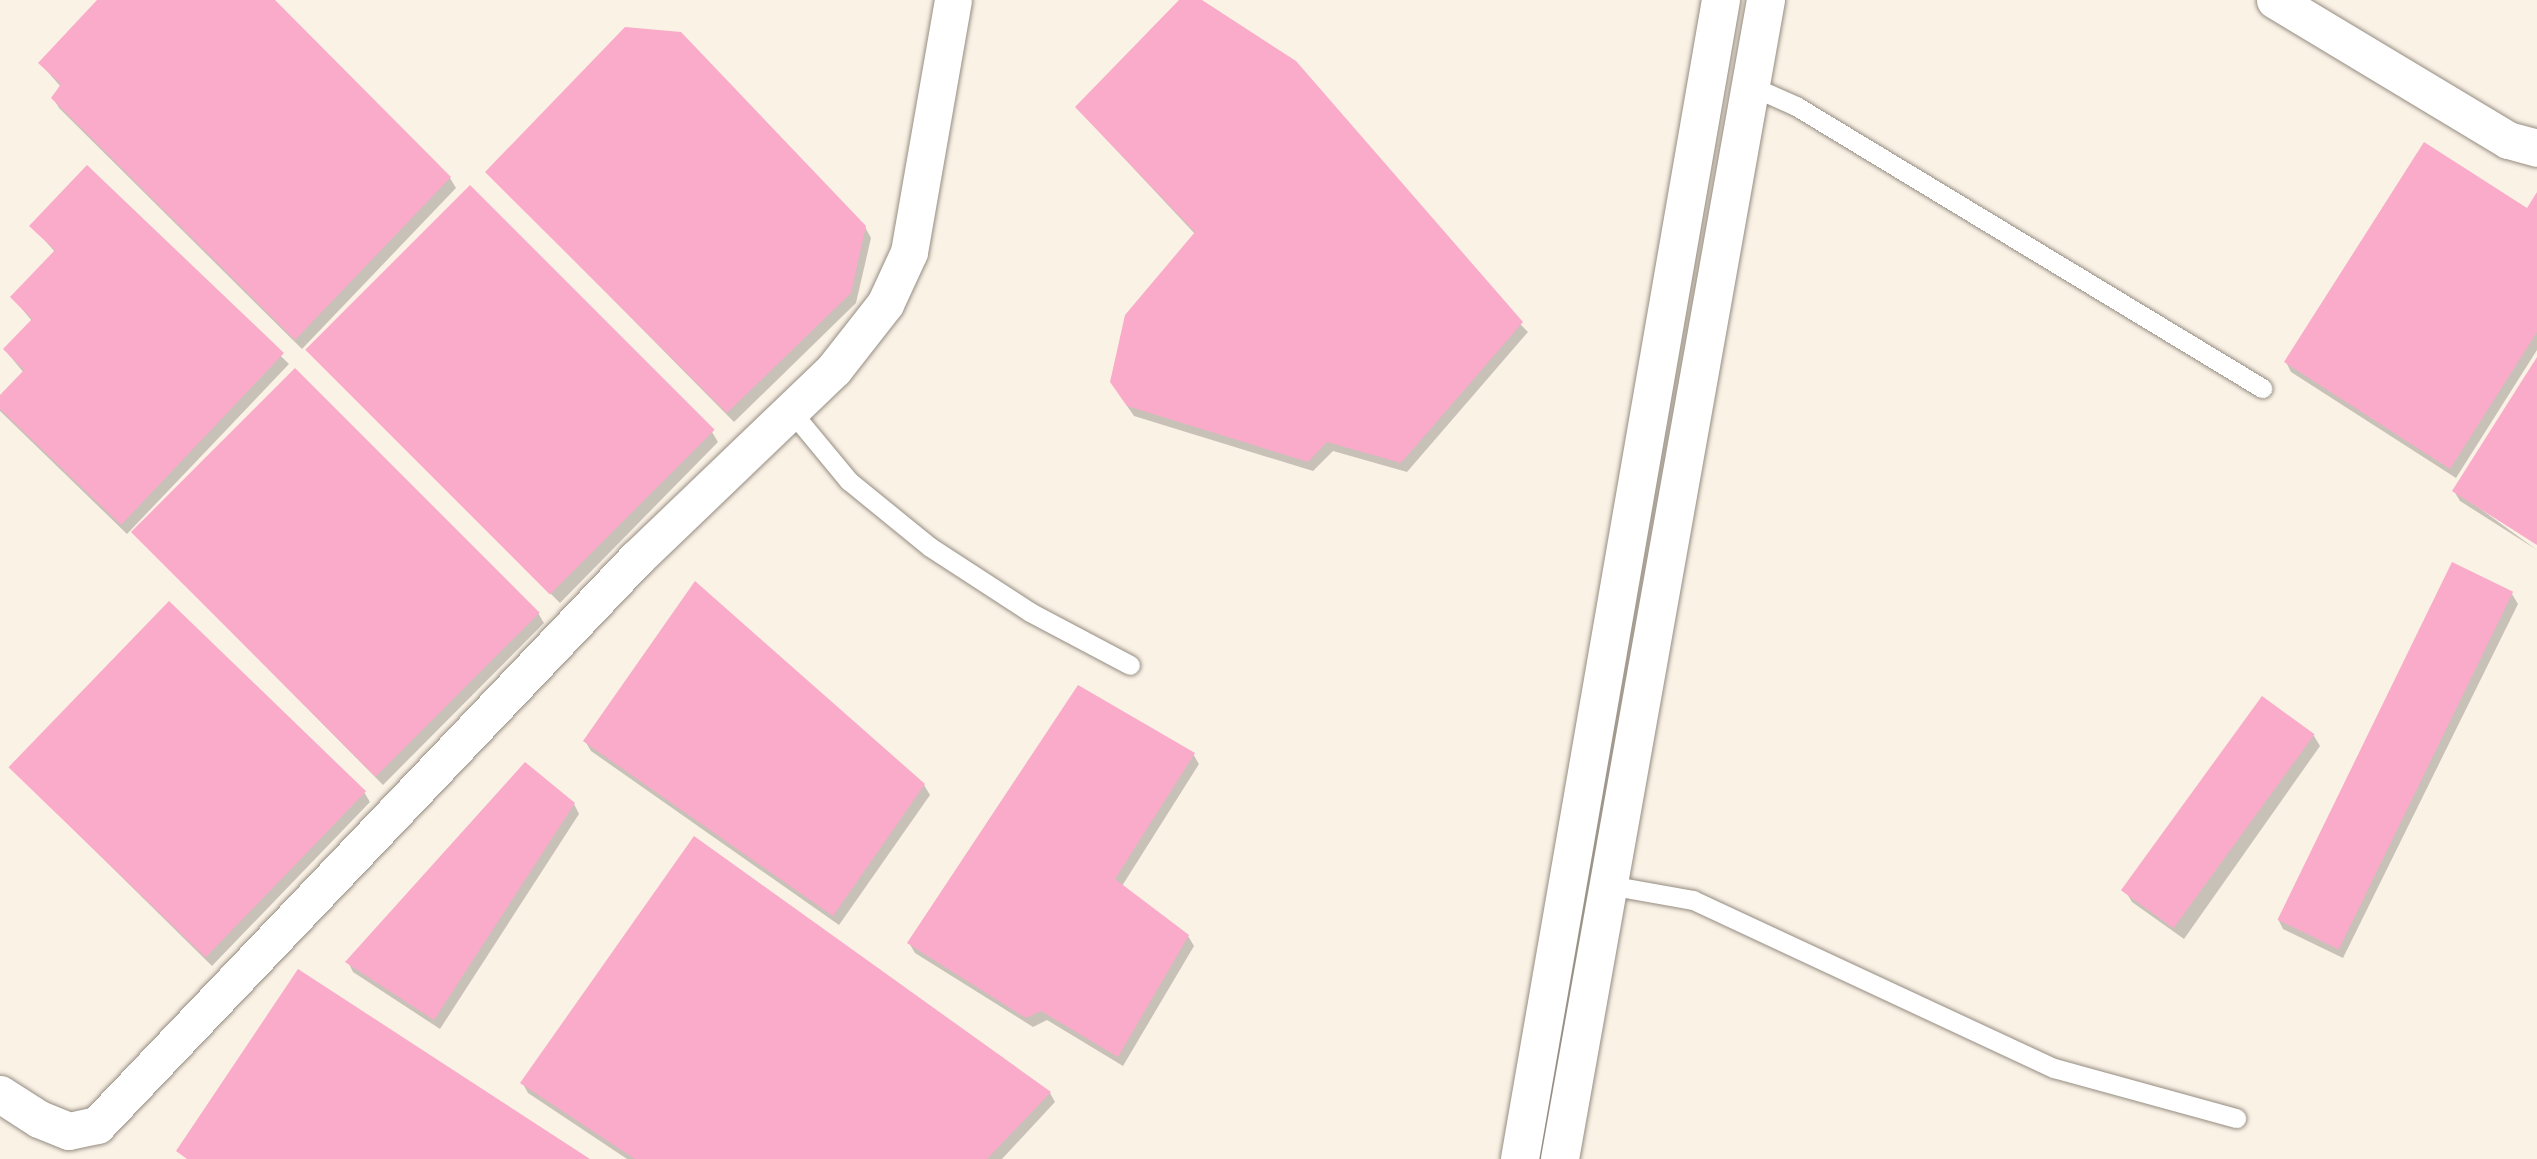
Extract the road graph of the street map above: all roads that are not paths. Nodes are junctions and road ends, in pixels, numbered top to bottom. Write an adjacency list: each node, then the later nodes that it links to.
1 (953, 0): 8 (street)
2 (1721, 0): 13 (street)
3 (1766, 0): 5 (street)
4 (2275, 0): 6 (street)
5 (1751, 86): 7 (lane); 10 (street)
6 (2537, 148)
7 (2262, 388)
8 (791, 411): 9 (lane); 11 (street)
9 (1130, 665)
10 (1609, 885): 12 (lane); 14 (street)
11 (0, 1094)
12 (2236, 1118)
13 (1520, 1159)
14 (1560, 1159)

